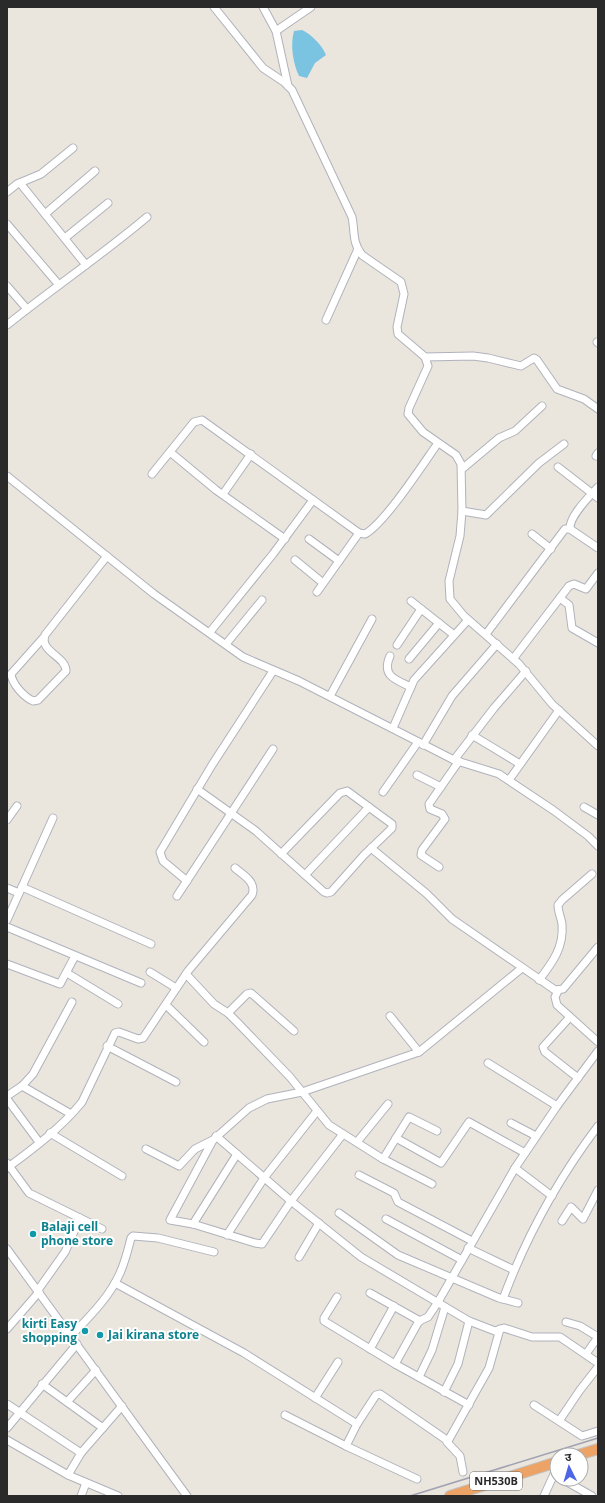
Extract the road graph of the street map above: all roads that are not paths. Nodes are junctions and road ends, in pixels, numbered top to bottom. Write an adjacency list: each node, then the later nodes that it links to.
1 (214, 7): 5 (street)
2 (263, 7): 4 (street)
3 (311, 7): 4 (street)
4 (276, 31): 5 (street)
5 (288, 86): 15 (street)
6 (73, 148): 8 (street)
7 (95, 171): 11 (street)
8 (20, 183): 9 (street); 11 (street)
9 (7, 192)
10 (108, 203): 14 (street)
11 (45, 214): 14 (street)
12 (148, 217): 16 (street)
13 (7, 224): 17 (street)
14 (65, 238): 16 (street)
15 (358, 249): 20 (street); 22 (street)
16 (86, 264): 17 (street)
17 (59, 285): 19 (street)
18 (7, 286): 19 (street)
19 (27, 309): 21 (street)
20 (326, 320)
21 (7, 325)
22 (425, 357): 24 (street); 25 (street)
23 (542, 406): 30 (street)
24 (598, 409)
25 (438, 443): 30 (street); 39 (street)
26 (564, 444): 37 (street)
27 (170, 452): 28 (street); 31 (street); 34 (street)
28 (251, 454): 34 (street); 36 (street)
29 (558, 467): 35 (street)
30 (462, 469): 37 (street)
31 (152, 474)
32 (7, 476): 45 (street)
33 (598, 487): 35 (street)
34 (223, 494): 41 (street)
35 (595, 496): 38 (street)
36 (313, 500): 39 (street); 41 (street)
37 (462, 511): 56 (street)
38 (570, 529): 43 (street); 44 (street)
39 (359, 533): 47 (street)
40 (532, 534): 44 (street)
41 (284, 539): 58 (street)
42 (309, 539): 47 (street)
43 (598, 548)
44 (551, 549): 59 (street)
45 (107, 556): 58 (street); 61 (street)
46 (295, 560): 49 (street)
47 (339, 561): 49 (street)
48 (598, 573): 51 (street)
49 (324, 583): 50 (street)
50 (317, 592)
51 (560, 598): 62 (street); 68 (street)
52 (262, 600): 63 (street)
53 (411, 601): 54 (street)
54 (421, 609): 57 (street); 65 (street)
55 (372, 619): 72 (street)
56 (466, 622): 59 (street); 60 (street)
57 (439, 623): 60 (street); 67 (street)
58 (210, 632): 63 (street)
59 (486, 634): 64 (street)
60 (454, 635): 71 (street)
61 (44, 638): 61 (street)
62 (598, 643)
63 (226, 644): 69 (street)
64 (497, 644): 68 (street); 76 (street)
65 (396, 645)
66 (390, 656): 71 (street)
67 (409, 659)
68 (513, 659): 70 (street)
69 (273, 670): 72 (street); 84 (street)
70 (526, 671): 73 (street); 75 (street)
71 (411, 687): 74 (street)
72 (330, 696): 74 (street)
73 (559, 710): 77 (street); 80 (street)
74 (393, 728): 76 (street)
75 (472, 735): 79 (street); 80 (street)
76 (421, 743): 79 (street); 85 (street)
77 (598, 746)
78 (273, 749): 89 (street)
79 (456, 760): 82 (street); 83 (street)
80 (520, 764): 82 (street)
81 (418, 775): 83 (street)
82 (509, 780): 93 (street)
83 (441, 788): 96 (street)
84 (197, 789): 89 (street); 100 (street)
85 (383, 792)
86 (18, 806): 92 (street)
87 (369, 807): 94 (street); 95 (street); 99 (street)
88 (584, 807): 90 (street)
89 (231, 812): 95 (street); 100 (street)
90 (598, 815)
91 (53, 818): 102 (street)
92 (7, 820)
93 (598, 846)
94 (371, 848): 99 (street); 110 (street)
95 (281, 854): 99 (street)
96 (439, 867)
97 (235, 868): 113 (street)
98 (592, 874): 114 (street)
99 (305, 875)
100 (187, 881): 103 (street)
101 (7, 888): 102 (street)
102 (20, 890): 104 (street); 106 (street)
103 (177, 896)
104 (7, 920)
105 (7, 927): 108 (street)
106 (151, 944)
107 (598, 947): 117 (street)
108 (75, 956): 112 (street); 115 (street)
109 (7, 964): 112 (street)
110 (522, 968): 114 (street); 128 (street)
111 (150, 972): 116 (street)
112 (67, 973): 119 (street)
113 (186, 974): 116 (street); 121 (street)
114 (539, 980): 117 (street)
115 (140, 983)
116 (176, 988): 120 (street)
117 (558, 991): 123 (street)
118 (72, 1002): 133 (street)
119 (118, 1004)
120 (166, 1005): 125 (street); 127 (street)
121 (228, 1012): 124 (street); 134 (street)
122 (390, 1016): 128 (street)
123 (570, 1017): 126 (street); 131 (street)
124 (294, 1031)
125 (204, 1042)
126 (598, 1042)
127 (108, 1046): 132 (street); 140 (street)
128 (419, 1052): 134 (street)
129 (598, 1052): 131 (street)
130 (488, 1062): 138 (street)
131 (578, 1078): 138 (street)
132 (176, 1082)
133 (22, 1086): 135 (street); 140 (street)
134 (302, 1092): 139 (street); 147 (street)
135 (7, 1096)
136 (7, 1099): 149 (street)
137 (388, 1104): 150 (street)
138 (557, 1106): 146 (street)
139 (317, 1111): 145 (street); 159 (street)
140 (71, 1114): 144 (street)
141 (511, 1123): 146 (street)
142 (598, 1126): 162 (street)
143 (437, 1131): 148 (street)
144 (50, 1133): 149 (street); 158 (street)
145 (343, 1134): 150 (street); 163 (street)
146 (536, 1136): 152 (street)
147 (215, 1138): 151 (street); 153 (street); 168 (street)
148 (396, 1138): 152 (street); 154 (street)
149 (39, 1142): 155 (street)
150 (357, 1142): 154 (street)
151 (146, 1149)
152 (525, 1153): 156 (street)
153 (237, 1154): 159 (street); 168 (street)
154 (383, 1159): 160 (street)
155 (8, 1166): 165 (street)
156 (515, 1168): 162 (street); 172 (street)
157 (359, 1175): 172 (street)
158 (122, 1176)
159 (264, 1178): 163 (street); 171 (street)
160 (432, 1184)
161 (598, 1190): 167 (street)
162 (552, 1196): 178 (street)
163 (291, 1201): 169 (street); 171 (street)
164 (339, 1213): 179 (street)
165 (80, 1218): 170 (street); 181 (street)
166 (386, 1219): 177 (street)
167 (562, 1222)
168 (193, 1224): 171 (street)
169 (319, 1224): 176 (street); 185 (street)
170 (102, 1229)
171 (227, 1235)
172 (472, 1241): 173 (street)
173 (468, 1248): 177 (street); 178 (street)
174 (7, 1249): 181 (street)
175 (214, 1252): 180 (street)
176 (299, 1257)
177 (462, 1260): 179 (street)
178 (514, 1270): 184 (street)
179 (451, 1278): 184 (street); 185 (street)
180 (115, 1283): 194 (street); 207 (street)
181 (38, 1291): 192 (street); 194 (street)
182 (370, 1293): 187 (street)
183 (337, 1297): 197 (street)
184 (503, 1299): 186 (street)
185 (438, 1302): 188 (street); 189 (street)
186 (518, 1303)
187 (394, 1306): 189 (street); 197 (street)
188 (445, 1307): 190 (street); 204 (street)
189 (420, 1321): 201 (street)
190 (469, 1321): 193 (street); 206 (street)
191 (566, 1322): 195 (street)
192 (7, 1329)
193 (500, 1329): 198 (street); 210 (street)
194 (71, 1336): 196 (street)
195 (598, 1337): 198 (street)
196 (77, 1344): 203 (street); 205 (street)
197 (370, 1349): 201 (street)
198 (586, 1354): 200 (street)
199 (338, 1362): 207 (street)
200 (598, 1363)
201 (395, 1364): 204 (street)
202 (598, 1366): 215 (street)
203 (96, 1370): 208 (street); 212 (street)
204 (419, 1377): 206 (street)
205 (42, 1384): 208 (street); 213 (street)
206 (444, 1392): 210 (street)
207 (315, 1398): 216 (street)
208 (67, 1402): 218 (street)
209 (7, 1404): 213 (street)
210 (469, 1405): 221 (street)
211 (534, 1405): 215 (street)
212 (122, 1406): 218 (street); 236 (street)
213 (19, 1414): 217 (street); 223 (street)
214 (285, 1415): 222 (street)
215 (559, 1421): 219 (street)
216 (357, 1424): 221 (street); 222 (street)
217 (7, 1428)
218 (103, 1428): 223 (street)
219 (598, 1431)
220 (7, 1440): 228 (street)
221 (447, 1442): 227 (street)
222 (346, 1446): 229 (street)
223 (82, 1453): 228 (street)
224 (549, 1464): 225 (highway, NH530B)
225 (541, 1467): 226 (street); 233 (highway, NH530B)
226 (549, 1471)
227 (463, 1472)
228 (68, 1475): 230 (street)
229 (417, 1479)
230 (86, 1483): 234 (street); 235 (street)
231 (549, 1487): 238 (street)
232 (576, 1487): 239 (street)
233 (467, 1493): 237 (highway, NH530B)
234 (81, 1496)
235 (118, 1496)
236 (187, 1496)
237 (450, 1496)
238 (544, 1496)
239 (592, 1496)

